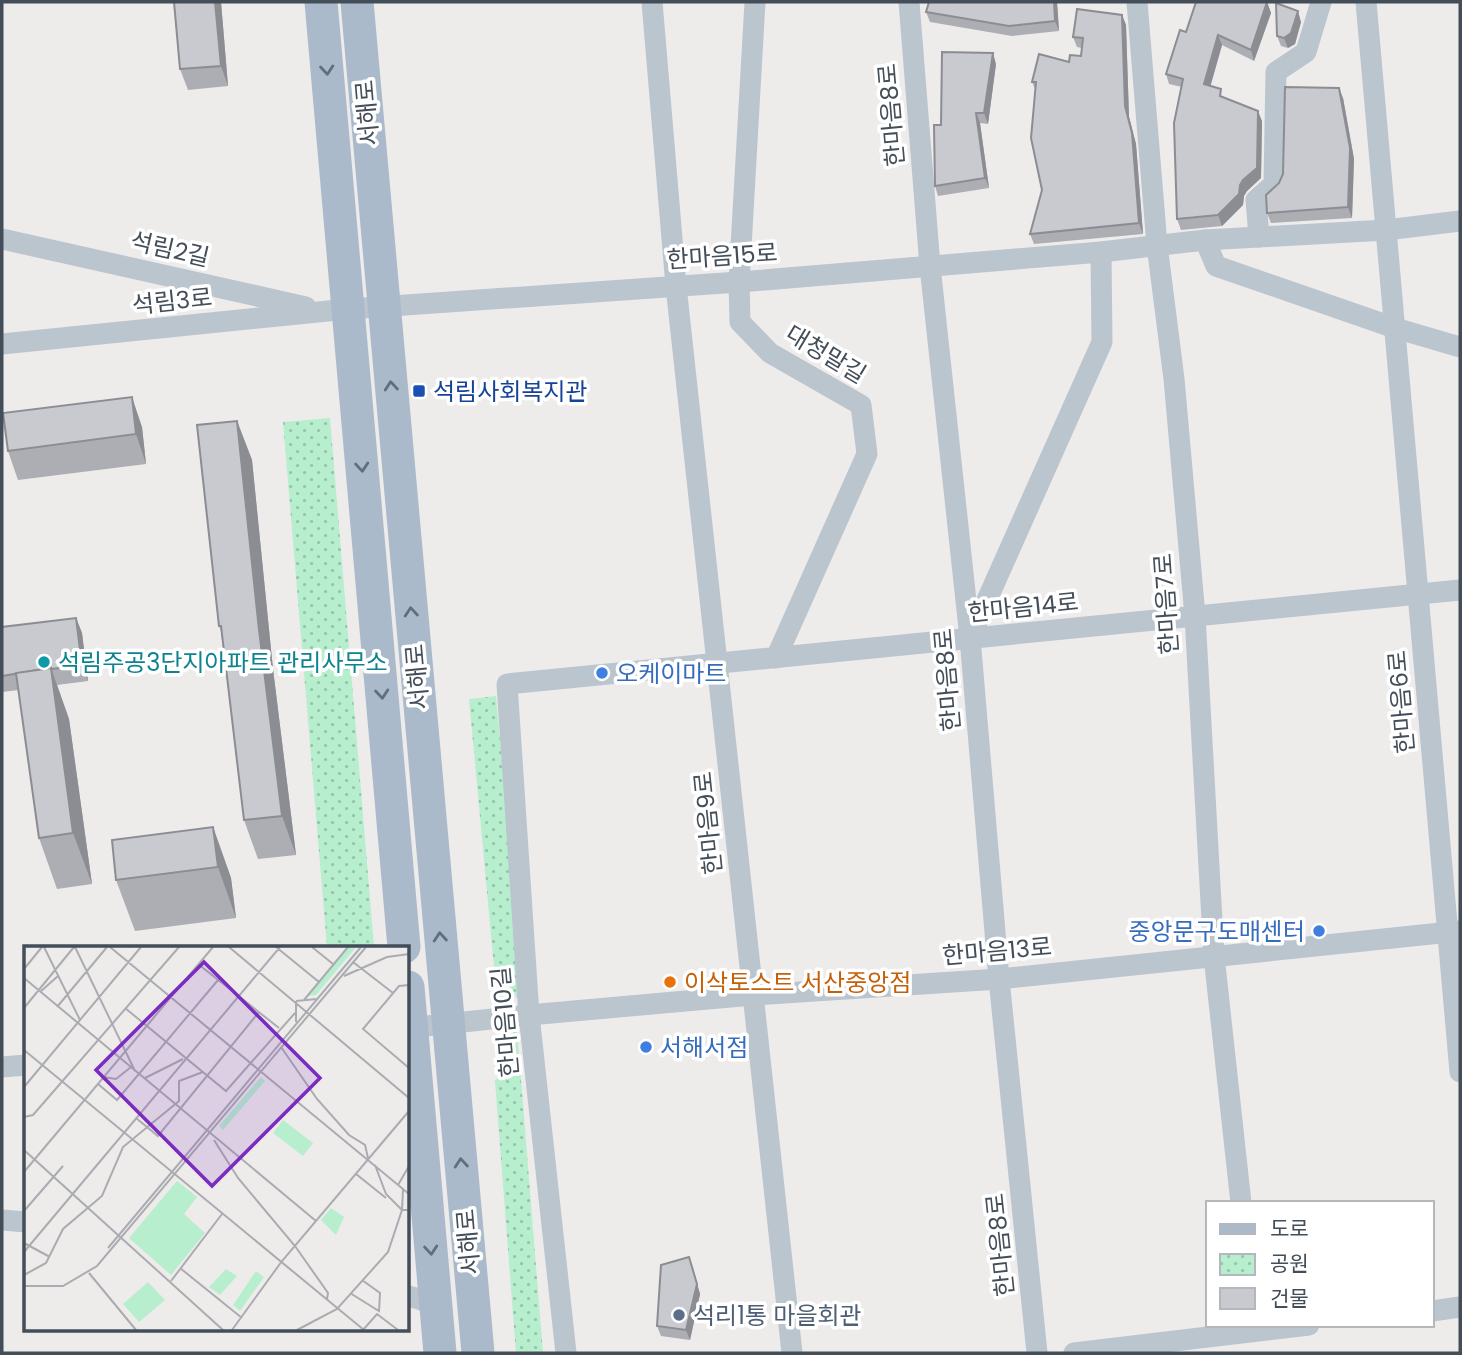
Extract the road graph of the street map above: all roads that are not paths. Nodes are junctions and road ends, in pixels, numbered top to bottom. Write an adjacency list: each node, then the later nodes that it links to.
1 (321, 2): 20 (main road, 서해로, one-way to 20)
2 (357, 2): 19 (main road, 서해로)
3 (652, 2): 18 (street, 한마음9로)
4 (755, 2): 17 (street, 대청말길)
5 (909, 2): 16 (street, 한마음8로)
6 (1137, 2): 14 (street, 한마음7로)
7 (1321, 2): 11 (street)
8 (1366, 2): 10 (street, 한마음6로)
9 (1460, 221): 10 (street, 한마음15로)
10 (1386, 230): 11 (street, 한마음15로); 21 (street, 한마음6로)
11 (1259, 237): 13 (street, 한마음15로)
12 (2, 239): 20 (street, 석림2길)
13 (1205, 240): 14 (street, 한마음15로); 21 (street)
14 (1157, 245): 15 (street, 한마음15로); 26 (street, 한마음7로)
15 (1101, 252): 16 (street, 한마음15로); 27 (street)
16 (930, 266): 17 (street, 한마음15로); 27 (street, 한마음8로)
17 (739, 282): 18 (street, 한마음15로); 28 (street, 대청말길)
18 (676, 286): 19 (street, 한마음15로); 29 (street, 한마음9로)
19 (384, 307): 20 (street, 한마음15로); 37 (main road, 서해로, one-way to 19)
20 (337, 310): 22 (street, 석림3로); 32 (main road, 서해로, one-way to 32)
21 (1395, 328): 23 (street); 25 (street, 한마음6로)
22 (2, 344)
23 (1460, 347)
24 (1460, 590): 25 (street, 한마음14로)
25 (1418, 594): 26 (street, 한마음14로); 31 (street, 한마음6로)
26 (1195, 616): 27 (street, 한마음14로); 33 (street, 한마음7로)
27 (970, 638): 28 (street, 한마음14로); 34 (street, 한마음8로)
28 (776, 657): 29 (street, 한마음14로)
29 (717, 663): 30 (street, 한마음14로); 35 (street, 한마음9로)
30 (507, 684): 36 (street, 한마음10길)
31 (1454, 932): 33 (street, 한마음13로); 41 (street, 한마음6로)
32 (404, 946)
33 (1214, 956): 34 (street, 한마음13로); 42 (street, 한마음7로)
34 (999, 979): 35 (street, 한마음13로); 54 (street, 한마음8로)
35 (753, 995): 36 (street, 한마음13로); 53 (street, 한마음9로)
36 (530, 1014): 37 (street, 한마음13로); 52 (street, 한마음10길)
37 (448, 1023): 38 (street, 한마음13로); 51 (main road, 서해로, one-way to 37)
38 (410, 1028): 45 (main road, 서해로, one-way to 45)
39 (24, 1065): 40 (street)
40 (2, 1067)
41 (1460, 1072)
42 (1241, 1201)
43 (2, 1220): 44 (street)
44 (24, 1222)
45 (422, 1301): 50 (main road, 서해로)
46 (1460, 1307): 47 (street)
47 (1434, 1311)
48 (1273, 1327): 49 (street)
49 (1255, 1328): 55 (street)
50 (440, 1353)
51 (478, 1353)
52 (566, 1353)
53 (792, 1353)
54 (1037, 1353)
55 (1074, 1353)

